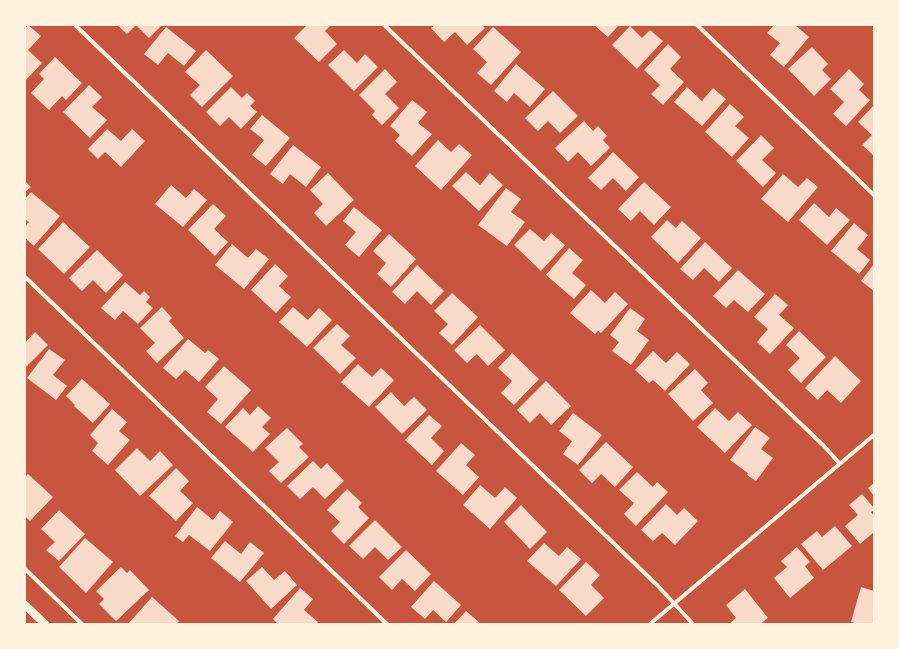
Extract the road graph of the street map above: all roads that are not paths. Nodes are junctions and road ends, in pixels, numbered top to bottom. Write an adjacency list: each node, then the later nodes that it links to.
1 (75, 25): 9 (street)
2 (384, 25): 7 (street)
3 (698, 25): 4 (street)
4 (874, 195)
5 (25, 277): 13 (street)
6 (874, 435): 7 (street)
7 (840, 464): 9 (street)
8 (25, 569): 12 (street)
9 (674, 603): 14 (street); 15 (street)
10 (25, 605): 11 (main road)
11 (45, 624)
12 (82, 624)
13 (387, 624)
14 (650, 624)
15 (693, 624)

